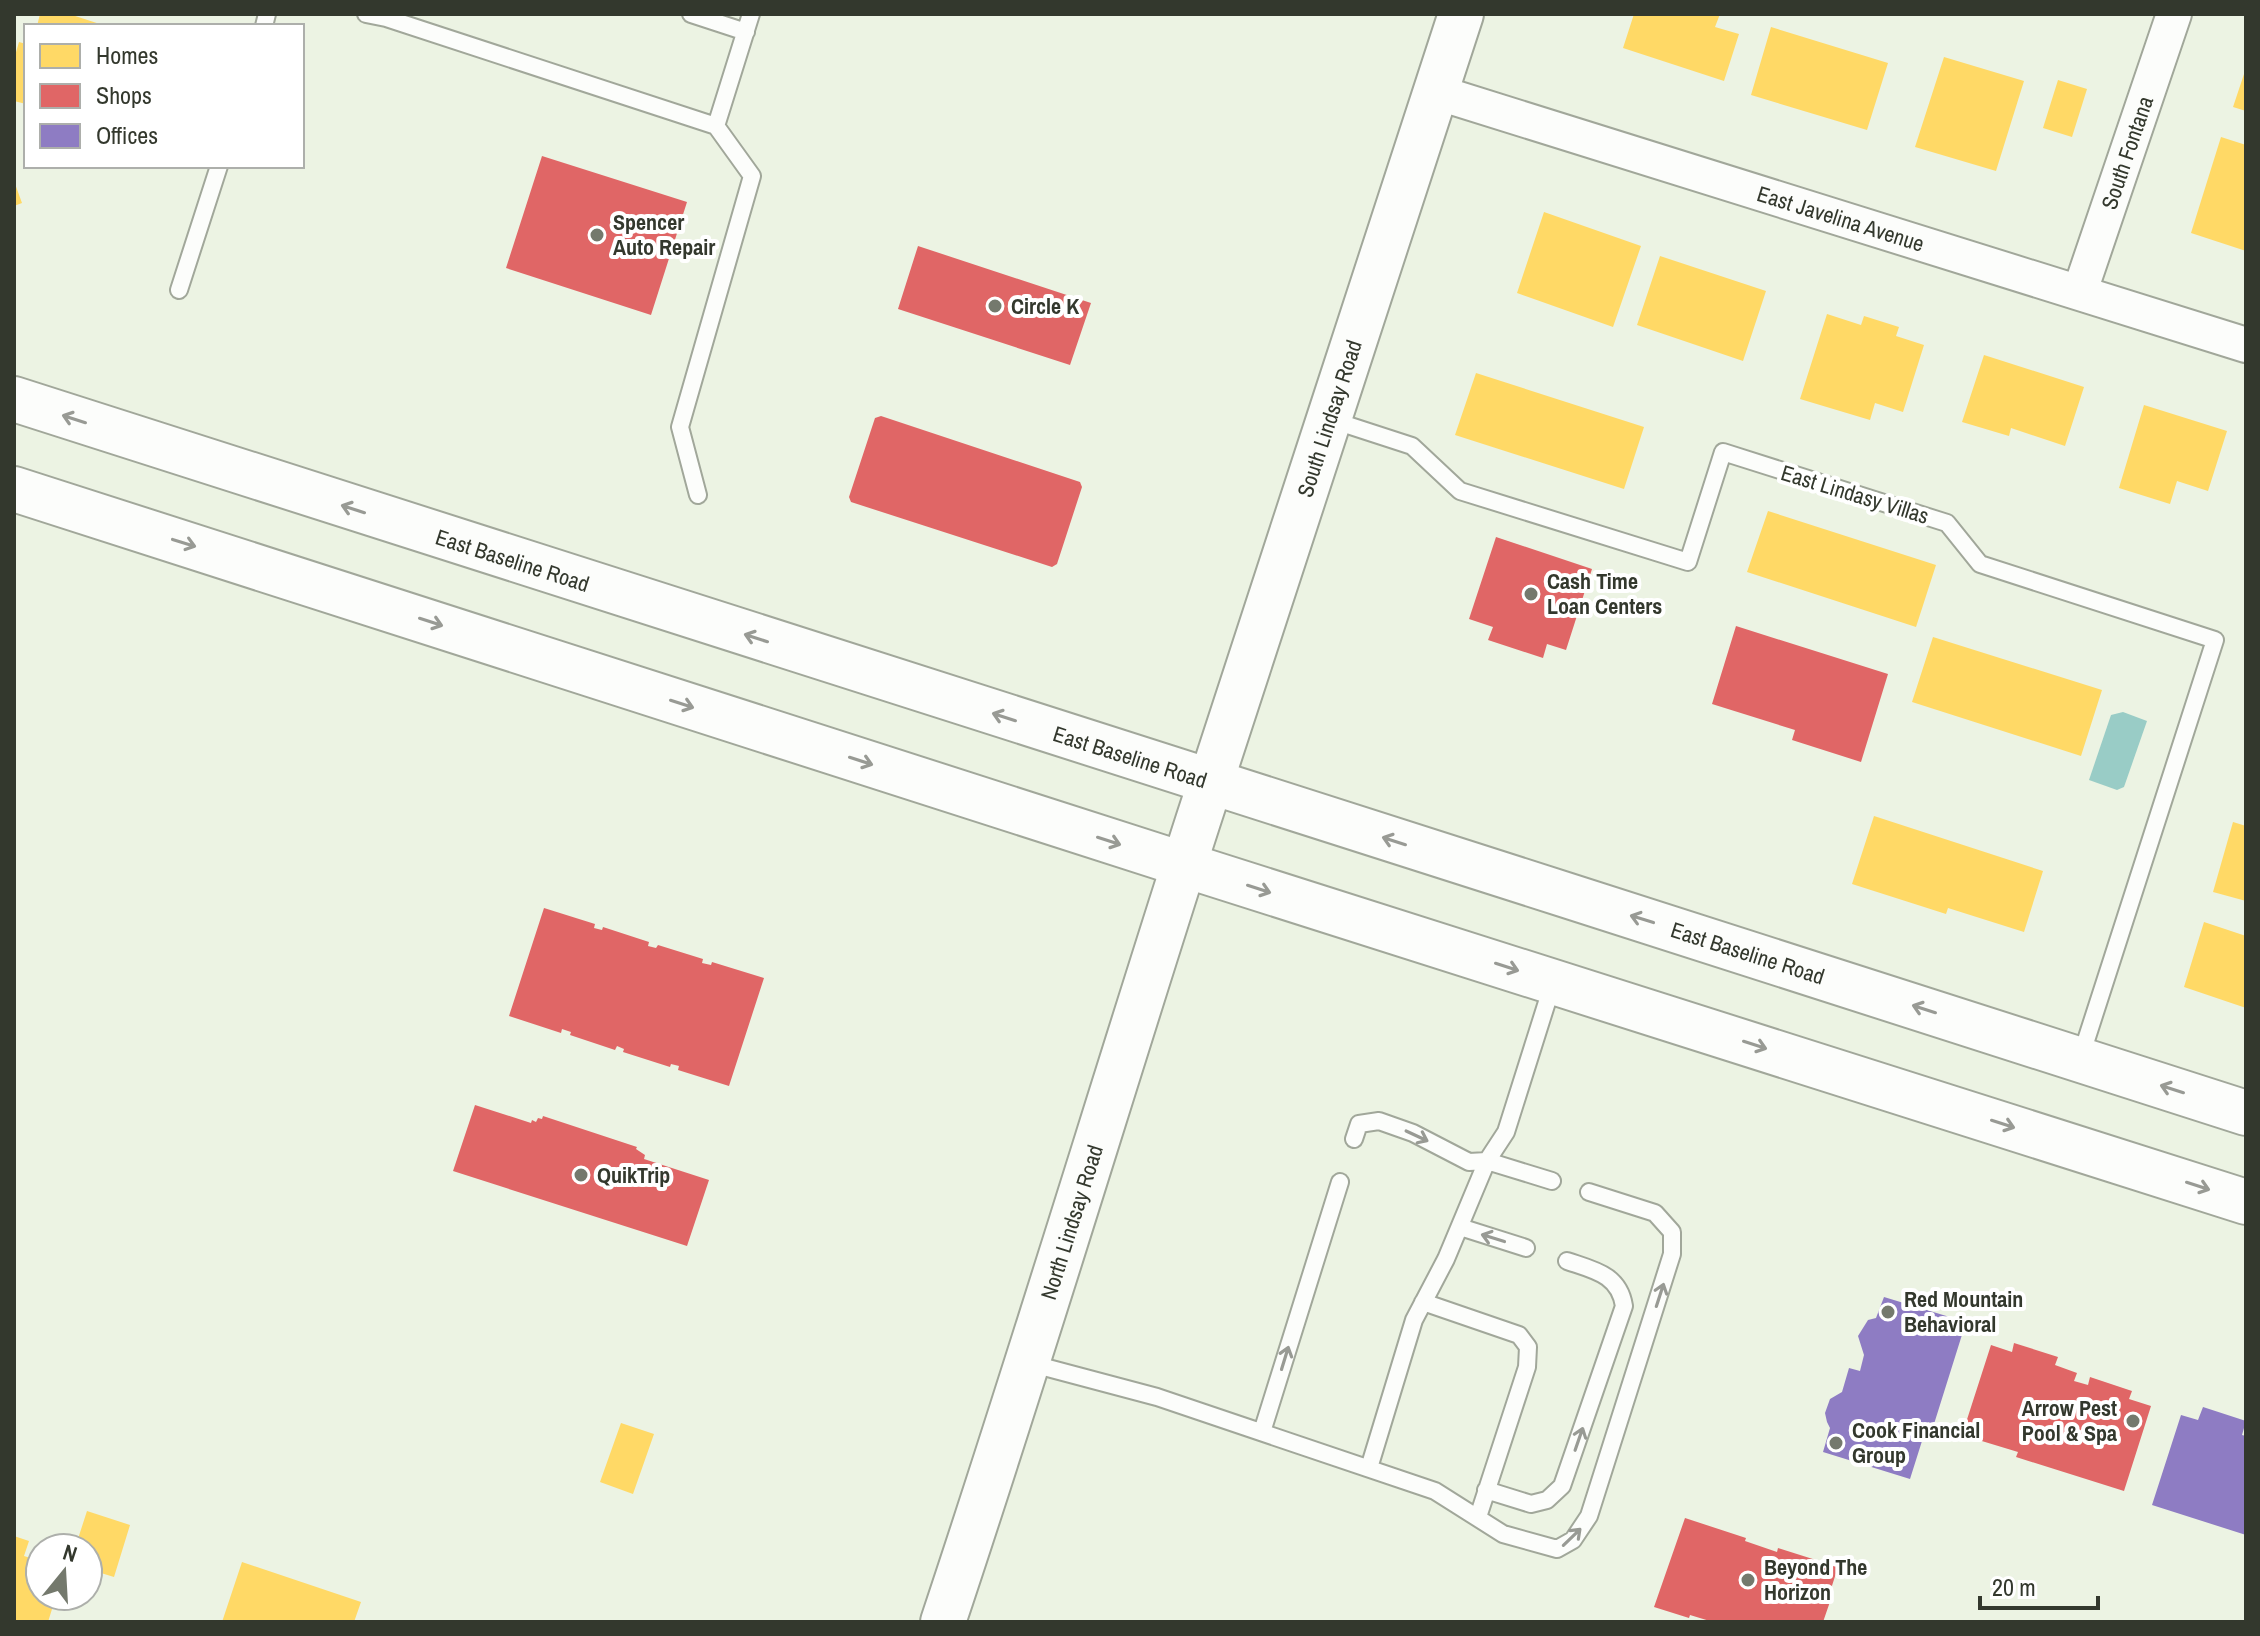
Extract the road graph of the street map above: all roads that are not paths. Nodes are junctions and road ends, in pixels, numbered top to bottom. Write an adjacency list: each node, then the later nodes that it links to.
1 (366, 14): 8 (lane)
2 (691, 14): 6 (lane)
3 (751, 14): 6 (lane)
4 (1461, 14): 7 (main road, South Lindsay Road)
5 (2174, 14): 11 (street, South Fontana)
6 (746, 32): 8 (lane)
7 (1436, 92): 11 (street, East Javelina Avenue); 14 (main road, South Lindsay Road)
8 (716, 126): 16 (lane)
9 (218, 168): 10 (lane)
10 (179, 290)
11 (2080, 291): 12 (street, East Javelina Avenue)
12 (2246, 345)
13 (14, 399): 17 (main road, East Baseline Road, one-way to 13)
14 (1330, 419): 17 (main road, South Lindsay Road); 20 (lane, East Lindasy Villas)
15 (14, 489): 18 (main road, one-way to 18)
16 (698, 495)
17 (1205, 802): 18 (main road, North Lindsay Road); 20 (main road, East Baseline Road, one-way to 17)
18 (1185, 865): 19 (main road, one-way to 19); 32 (main road, North Lindsay Road)
19 (1554, 982): 23 (lane); 27 (main road, one-way to 27)
20 (2080, 1059): 21 (main road, East Baseline Road, one-way to 20)
21 (2246, 1113)
22 (1354, 1139): 23 (lane, one-way to 23)
23 (1487, 1161): 24 (lane); 28 (lane)
24 (1552, 1181)
25 (1340, 1182): 33 (lane, one-way to 25)
26 (1589, 1192): 36 (lane, one-way to 26)
27 (2246, 1202)
28 (1460, 1227): 29 (lane, one-way to 28); 31 (lane)
29 (1526, 1248)
30 (1567, 1261): 35 (lane, one-way to 30)
31 (1423, 1302): 34 (lane); 35 (lane)
32 (1028, 1363): 33 (lane); 37 (main road, North Lindsay Road)
33 (1262, 1432): 34 (lane)
34 (1369, 1468): 36 (lane)
35 (1486, 1490): 36 (lane)
36 (1478, 1517)
37 (943, 1622)

